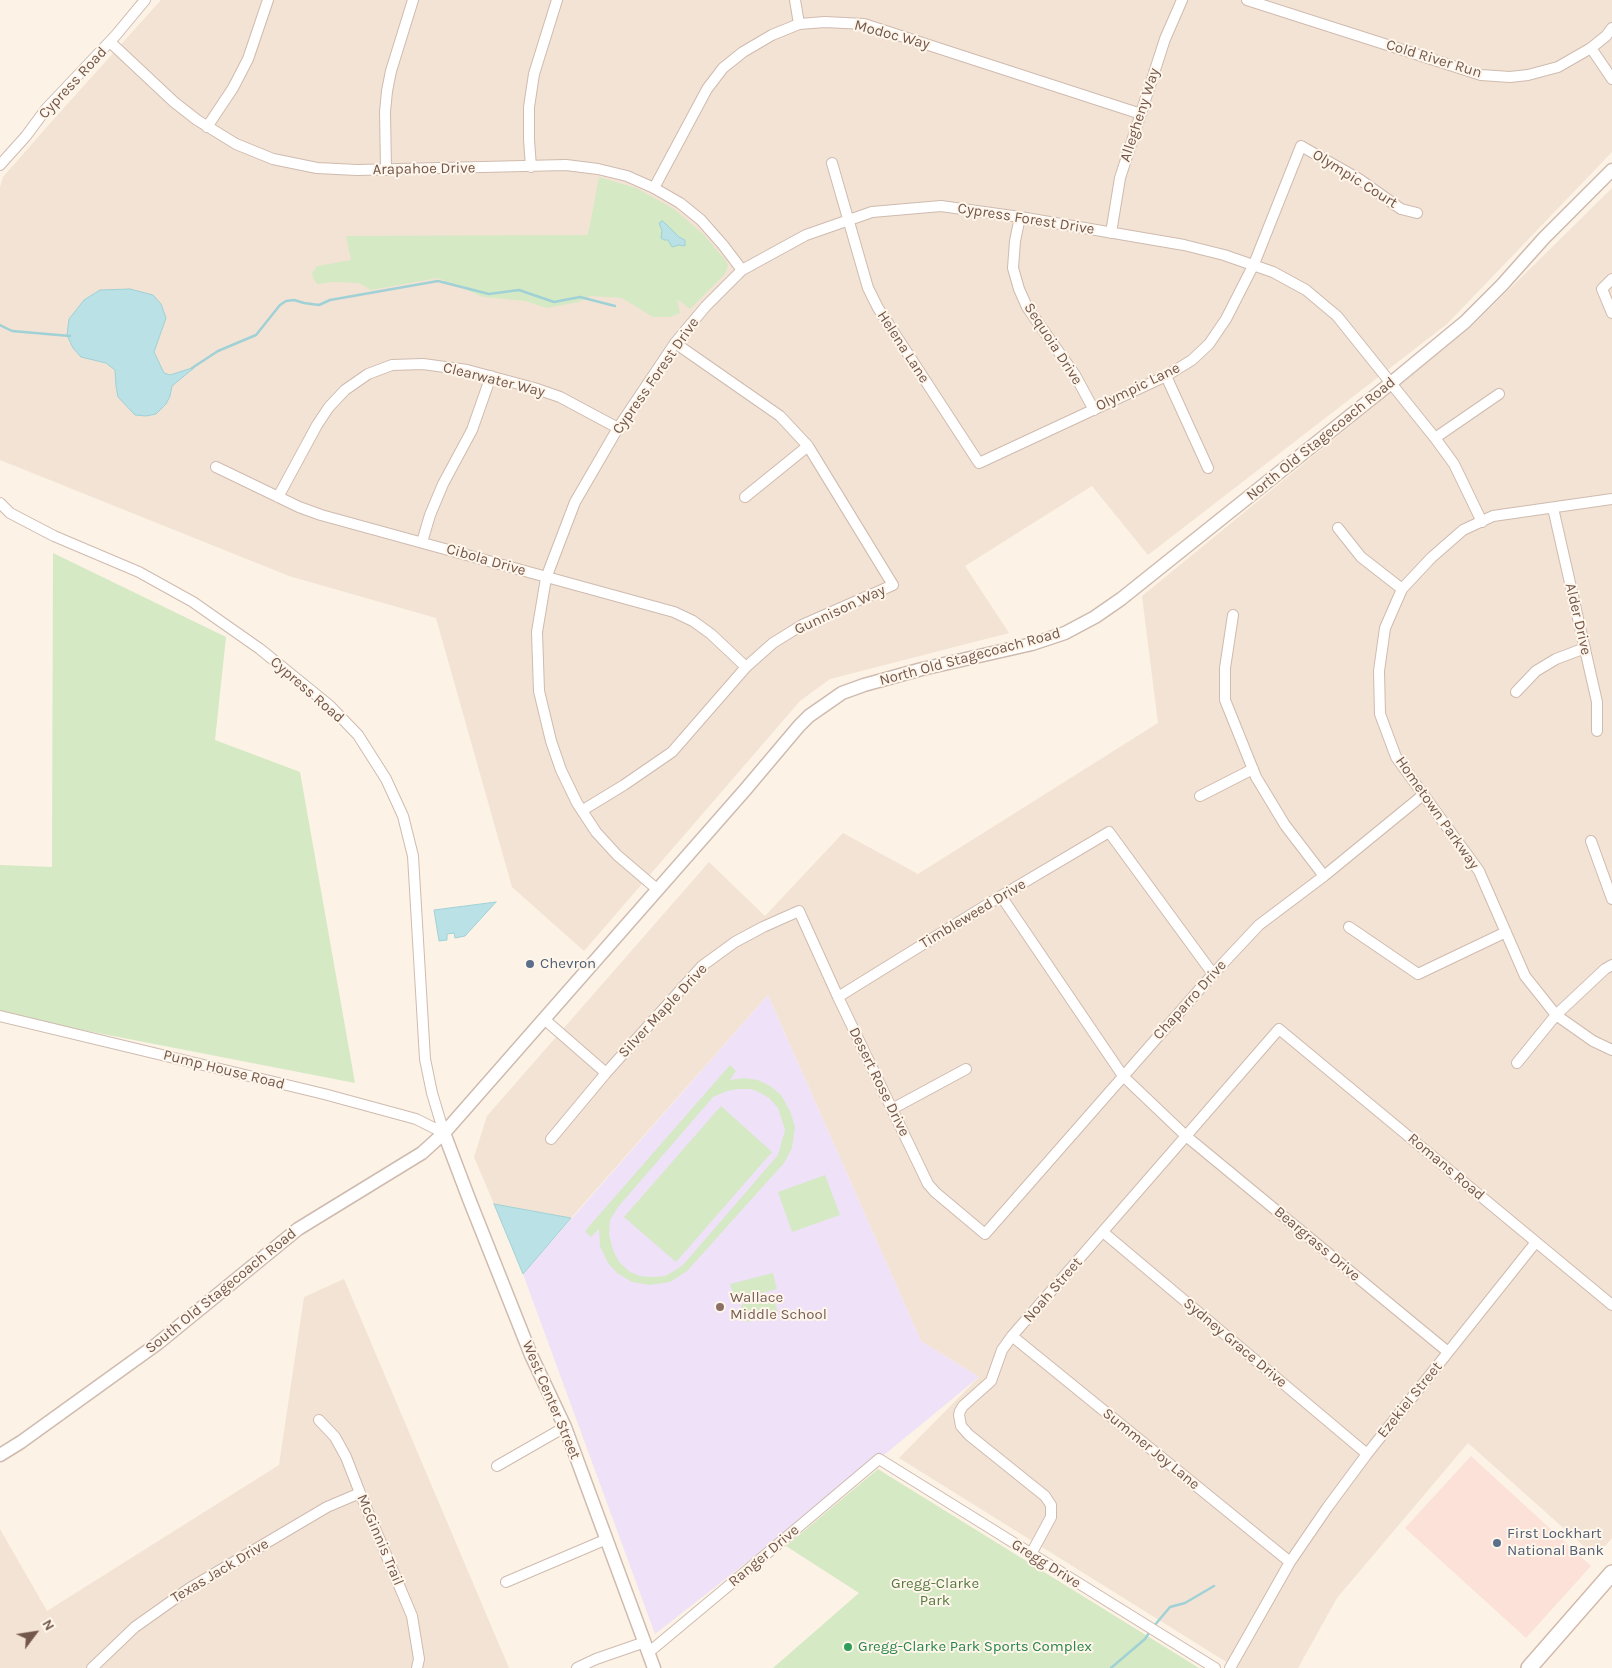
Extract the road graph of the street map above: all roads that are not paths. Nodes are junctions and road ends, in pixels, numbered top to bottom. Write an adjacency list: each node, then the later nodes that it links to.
1 (145, 0): 10 (street, Cypress Road)
2 (268, 0): 14 (street)
3 (413, 0): 18 (street)
4 (558, 0): 17 (street)
5 (795, 0): 8 (street)
6 (1182, 0): 13 (street, Allegheny Way)
7 (1247, 0): 11 (street, Cold River Run)
8 (799, 24): 13 (street, Modoc Way); 20 (street, Modoc Way)
9 (1612, 28): 11 (street, Cold River Run)
10 (110, 42): 14 (street, Arapahoe Drive); 16 (street, Cypress Road)
11 (1591, 48): 12 (street)
12 (1612, 79)
13 (1141, 114): 24 (street, Allegheny Way)
14 (208, 127): 18 (street, Arapahoe Drive)
15 (832, 163): 23 (street, Helena Lane)
16 (0, 165)
17 (531, 167): 18 (street, Arapahoe Drive); 20 (street, Arapahoe Drive)
18 (386, 170)
19 (1612, 170): 32 (street, North Old Stagecoach Road)
20 (654, 188): 26 (street, Arapahoe Drive)
21 (1417, 213): 25 (street, Olympic Court)
22 (1020, 217): 23 (street, Cypress Forest Drive); 24 (street, Cypress Forest Drive); 34 (street, Sequoia Drive)
23 (848, 220): 26 (street, Cypress Forest Drive); 38 (street, Helena Lane)
24 (1111, 233): 25 (street, Cypress Forest Drive)
25 (1254, 264): 31 (street, Olympic Lane); 32 (street, Cypress Forest Drive)
26 (742, 270): 29 (street, Cypress Forest Drive)
27 (1612, 279): 28 (street)
28 (1612, 312)
29 (675, 343): 35 (street, Cypress Forest Drive); 37 (street, Gunnison Way)
30 (491, 376): 35 (street, Clearwater Way); 41 (street, Clearwater Way); 48 (street)
31 (1166, 376): 34 (street, Olympic Lane); 40 (street)
32 (1391, 383): 36 (street, Cypress Forest Drive); 62 (street, North Old Stagecoach Road)
33 (1499, 394): 36 (street)
34 (1094, 410): 38 (street, Olympic Lane)
35 (618, 428): 49 (street, Cypress Forest Drive)
36 (1435, 438): 46 (street, Cypress Forest Drive)
37 (808, 446): 42 (street); 53 (street, Gunnison Way)
38 (979, 463)
39 (216, 467): 41 (street, Cibola Drive)
40 (1208, 468)
41 (278, 497): 48 (street, Cibola Drive)
42 (745, 497)
43 (1612, 499): 45 (street, Hometown Parkway)
44 (0, 503): 81 (street, Cypress Road)
45 (1553, 508): 46 (street, Hometown Parkway); 52 (street, Alder Drive)
46 (1482, 522): 50 (street, Hometown Parkway)
47 (1338, 528): 50 (street)
48 (422, 542): 49 (street, Cibola Drive)
49 (546, 578): 53 (street, Cibola Drive); 59 (street, Cypress Forest Drive)
50 (1402, 590): 57 (street, Hometown Parkway)
51 (1233, 615): 56 (street)
52 (1585, 648): 54 (street); 55 (street, Alder Drive)
53 (746, 667): 59 (street, Gunnison Way)
54 (1516, 692)
55 (1597, 731)
56 (1253, 769): 58 (street); 61 (street)
57 (1423, 795): 61 (street, Chaparro Drive); 67 (street, Hometown Parkway)
58 (1200, 796)
59 (583, 810): 62 (street, Cypress Forest Drive)
60 (1590, 840): 64 (street)
61 (1324, 876): 69 (street, Chaparro Drive)
62 (658, 890): 73 (street, North Old Stagecoach Road)
63 (1001, 896): 69 (street, Timbleweed Drive); 70 (street, Timbleweed Drive); 79 (street)
64 (1612, 899)
65 (799, 911): 70 (street, Desert Rose Drive); 78 (street, Silver Maple Drive)
66 (1349, 927): 67 (street)
67 (1506, 932): 71 (street, Hometown Parkway)
68 (1612, 965): 71 (street)
69 (1213, 974): 79 (street, Chaparro Drive)
70 (838, 997): 80 (street, Desert Rose Drive)
71 (1556, 1015): 75 (street, Hometown Parkway); 76 (street)
72 (0, 1016): 81 (street, Pump House Road)
73 (544, 1019): 78 (street); 81 (street, North Old Stagecoach Road)
74 (1279, 1029): 82 (street, Noah Street); 86 (street, Romans Road)
75 (1612, 1050)
76 (1517, 1064)
77 (966, 1069): 80 (street)
78 (606, 1073): 83 (street, Silver Maple Drive)
79 (1123, 1076): 82 (street, Beargrass Drive); 85 (street, Chaparro Drive)
80 (892, 1109): 85 (street, Desert Rose Drive)
81 (444, 1133): 91 (street, West Center Street); 93 (street, South Old Stagecoach Road)
82 (1186, 1136): 84 (street, Noah Street); 89 (street, Beargrass Drive)
83 (551, 1139)
84 (1103, 1232): 88 (street, Noah Street); 92 (street, Sydney Grace Drive)
85 (985, 1234)
86 (1536, 1242): 87 (street, Romans Road); 89 (street, Ezekiel Street)
87 (1612, 1305)
88 (1012, 1336): 98 (street, Noah Street); 99 (street, Summer Joy Lane)
89 (1448, 1352): 92 (street, Ezekiel Street)
90 (319, 1420): 96 (street, McGinnis Trail)
91 (565, 1427): 95 (street); 97 (street, West Center Street)
92 (1367, 1454): 99 (street, Ezekiel Street)
93 (0, 1455)
94 (878, 1459): 98 (street, Gregg Drive); 102 (street, Ranger Drive)
95 (497, 1466)
96 (360, 1493): 103 (street, Texas Jack Drive); 104 (street, McGinnis Trail)
97 (607, 1540): 101 (street); 102 (street, West Center Street)
98 (1031, 1554): 107 (street, Gregg Drive)
99 (1290, 1562): 108 (street, Ezekiel Street)
100 (1612, 1573): 109 (main road)
101 (506, 1582)
102 (646, 1647): 105 (street); 106 (street, West Center Street)
103 (92, 1668)
104 (417, 1668)
105 (577, 1668)
106 (654, 1668)
107 (1215, 1668)
108 (1230, 1668)
109 (1529, 1668)

